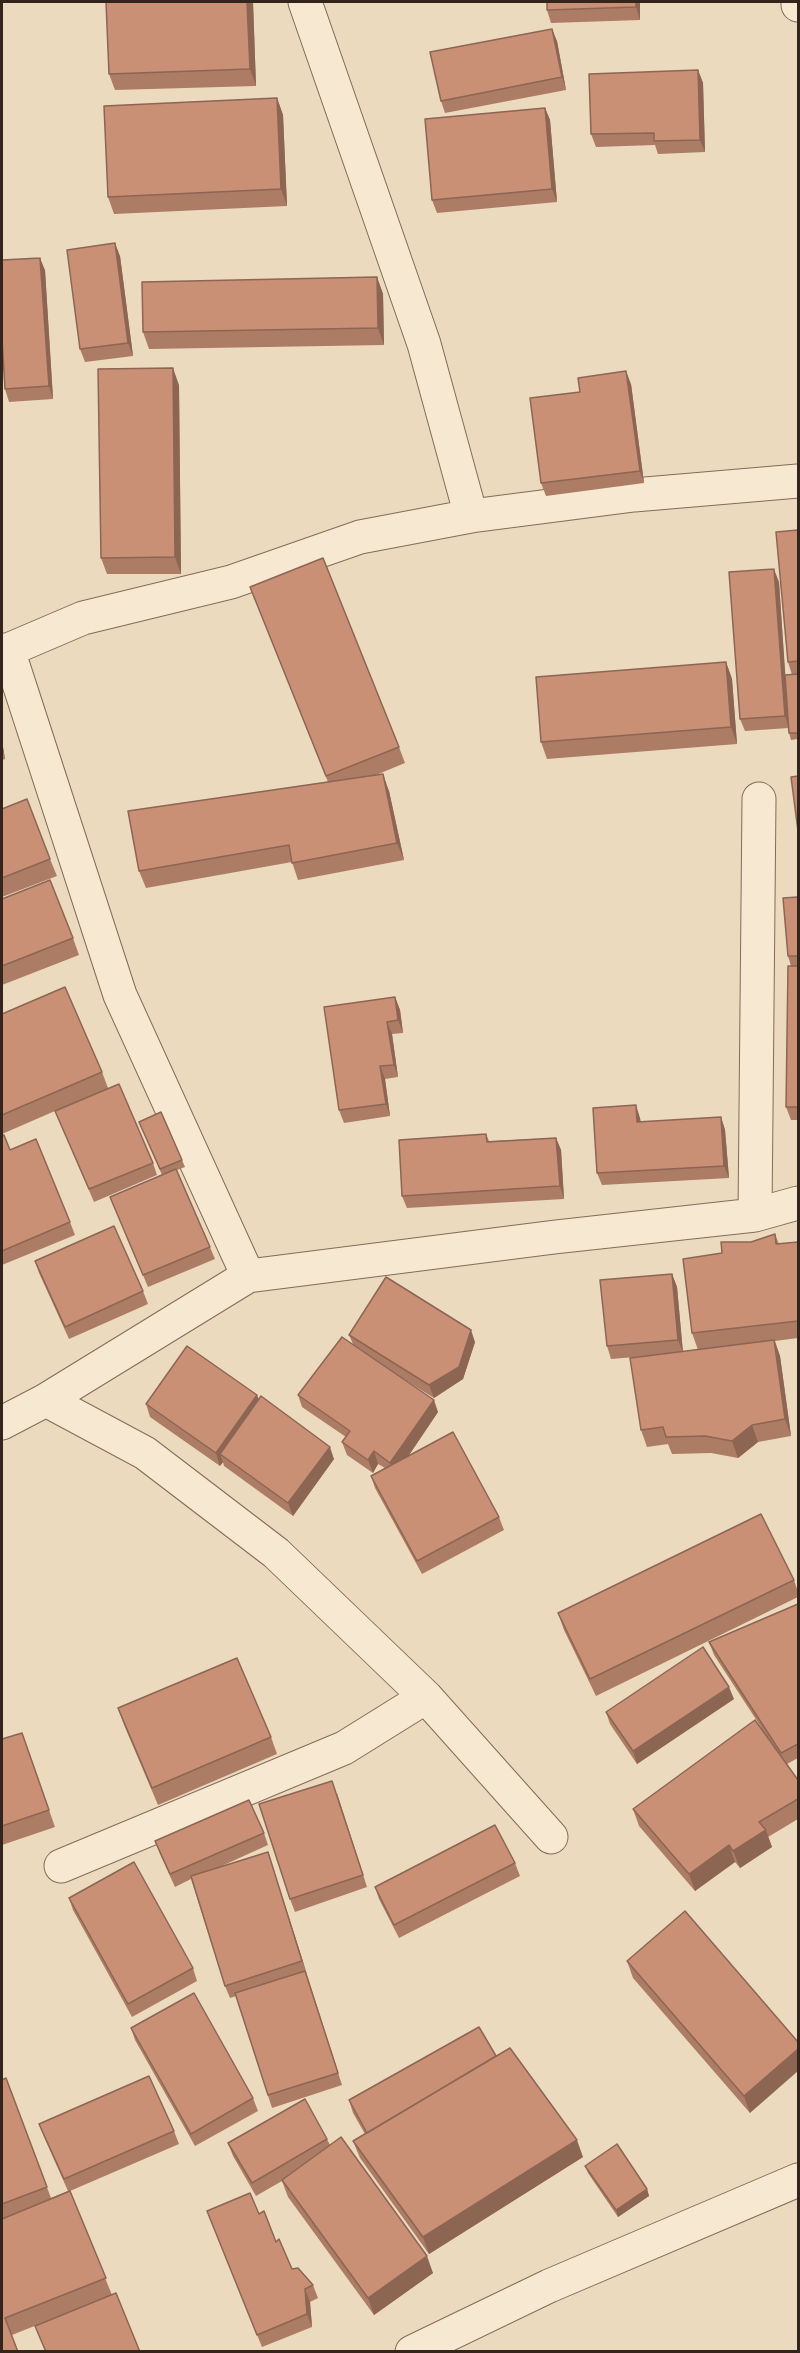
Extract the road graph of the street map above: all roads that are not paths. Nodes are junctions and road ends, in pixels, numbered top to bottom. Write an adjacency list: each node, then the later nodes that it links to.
1 (305, 2): 3 (street)
2 (798, 481): 3 (street)
3 (471, 516): 4 (street)
4 (5, 650): 8 (street)
5 (759, 799): 7 (street)
6 (798, 1203): 7 (street)
7 (755, 1215): 8 (street)
8 (248, 1276): 9 (street)
9 (46, 1400): 10 (street); 11 (street)
10 (2, 1423)
11 (426, 1697): 12 (street); 13 (street)
12 (552, 1836)
13 (61, 1866)
14 (798, 2180): 15 (street)
15 (412, 2352)

